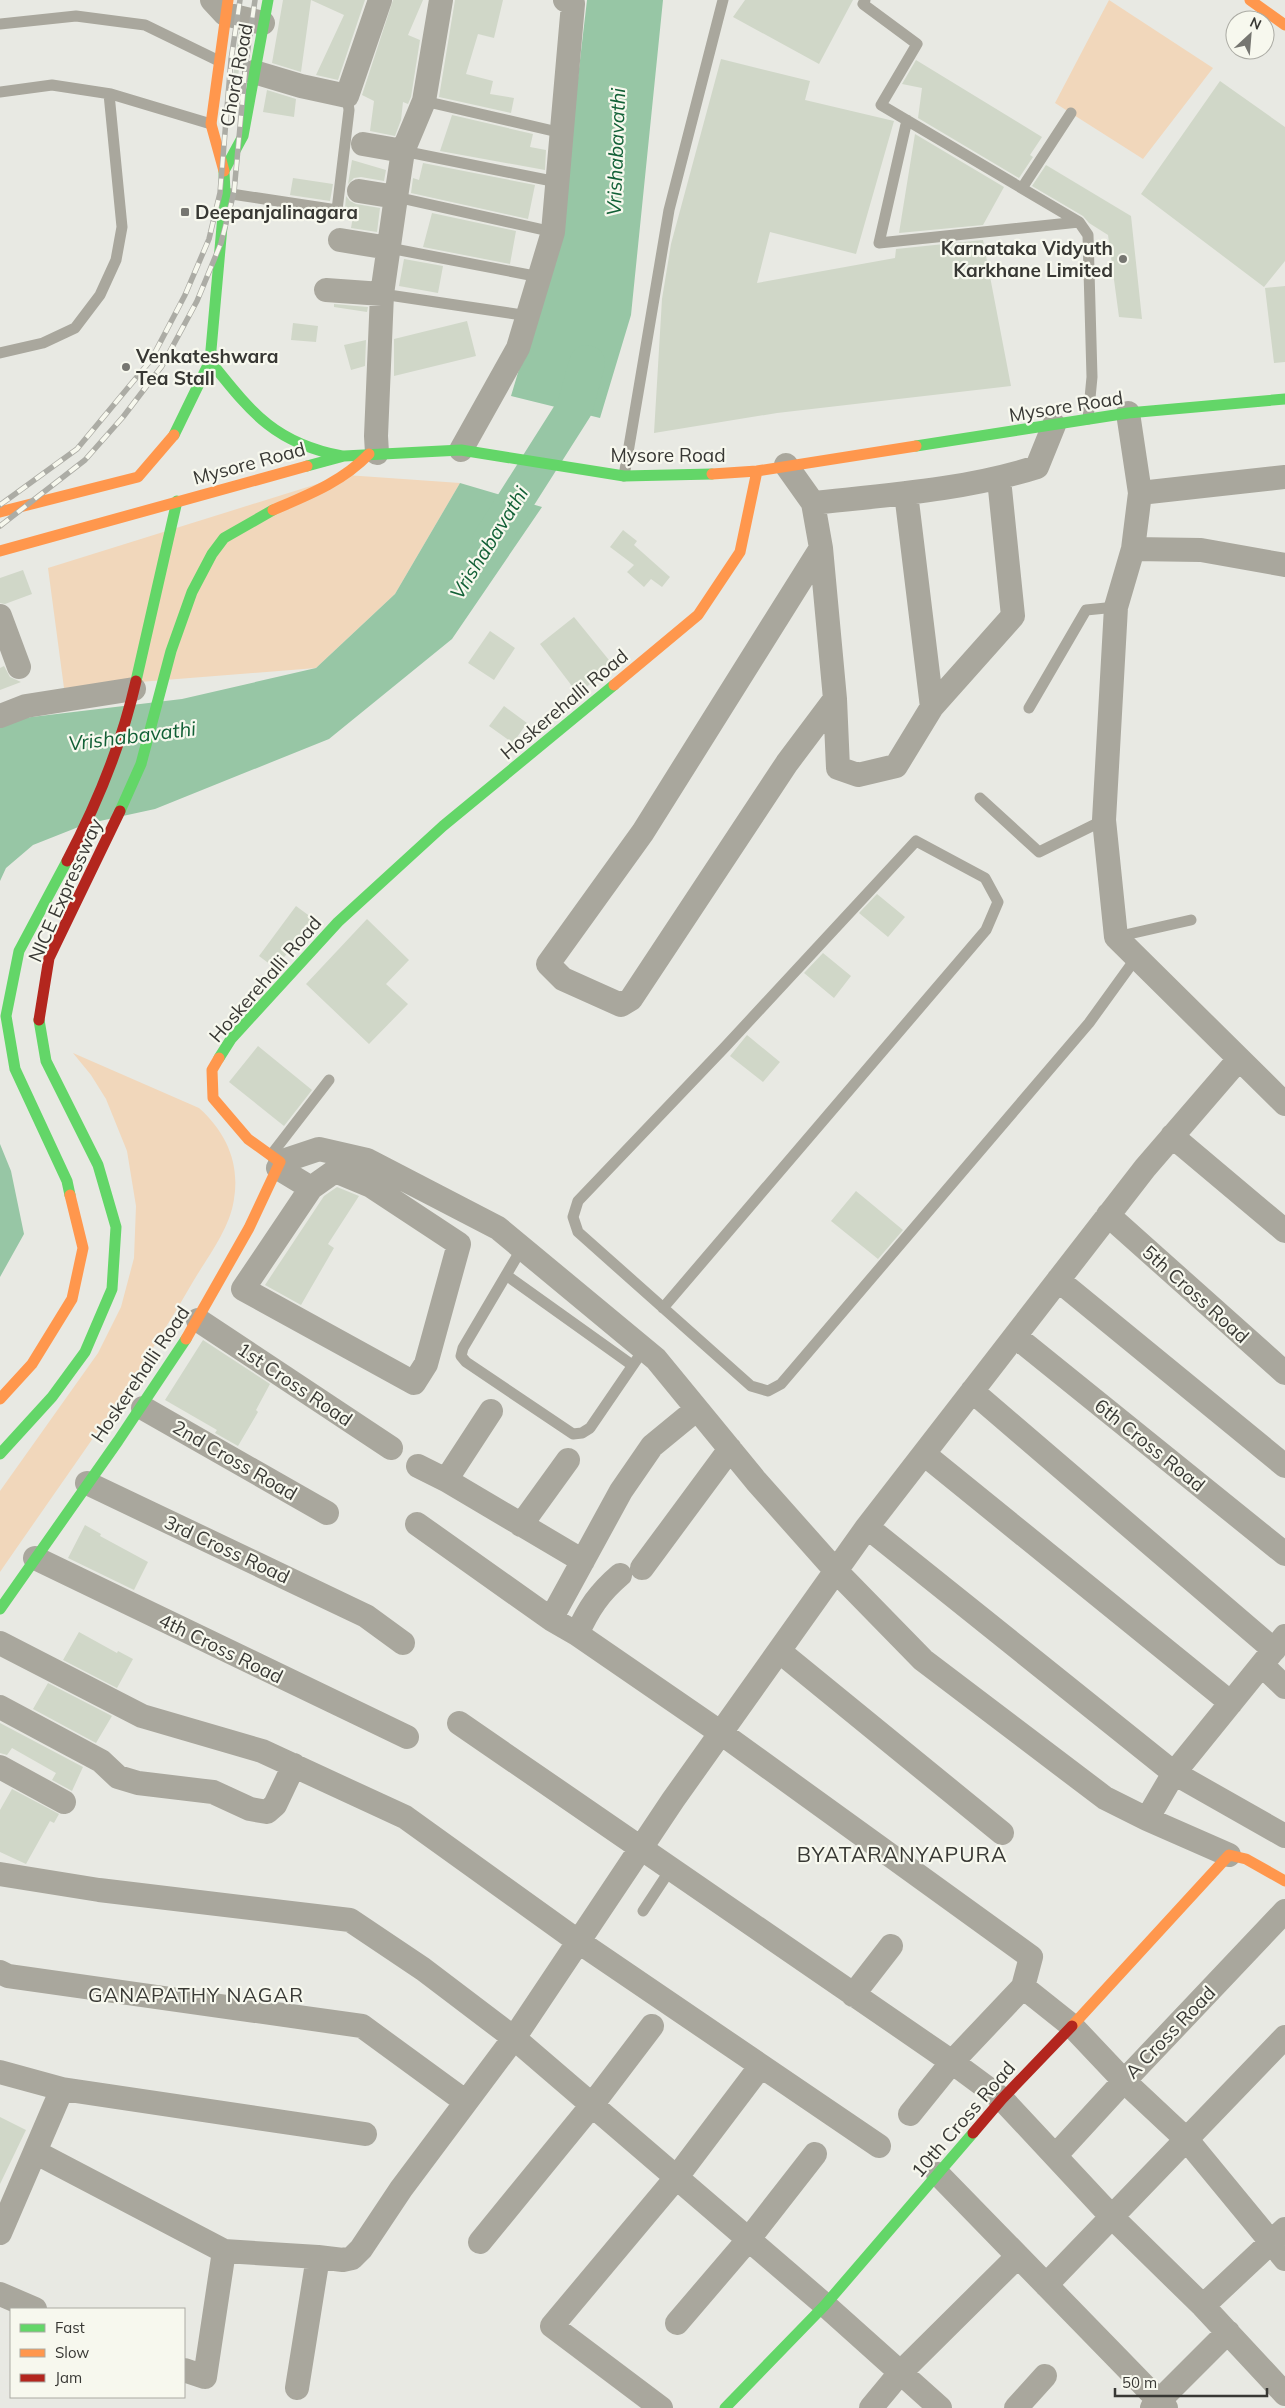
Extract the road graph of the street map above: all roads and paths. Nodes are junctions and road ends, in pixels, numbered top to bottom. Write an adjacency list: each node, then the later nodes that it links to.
1 (268, 0): 9 (main road, Chord Road)
2 (380, 0): 16 (street)
3 (441, 0): 17 (street)
4 (565, 0): 21 (street)
5 (723, 0): 49 (lane)
6 (865, 0): 19 (lane)
7 (1250, 0): 11 (main road)
8 (222, 5): 9 (street); 12 (main road)
9 (263, 23): 13 (main road, Chord Road)
10 (0, 24): 12 (lane)
11 (1285, 25)
12 (220, 61): 20 (main road)
13 (254, 72): 16 (street); 24 (main road, Chord Road)
14 (0, 92): 15 (lane)
15 (109, 94): 20 (lane); 38 (lane)
16 (347, 96): 28 (lane)
17 (424, 101): 21 (lane); 23 (street)
18 (1071, 113): 26 (lane)
19 (907, 120): 26 (lane); 30 (lane)
20 (211, 124): 24 (main road)
21 (562, 133): 25 (street)
22 (362, 144): 23 (street)
23 (403, 151): 25 (lane); 29 (street)
24 (224, 171): 28 (main road)
25 (557, 182): 31 (street)
26 (1022, 188): 30 (lane)
27 (359, 190): 29 (street)
28 (225, 193): 39 (main road)
29 (396, 197): 31 (lane); 33 (street)
30 (1078, 222): 42 (lane)
31 (553, 232): 34 (street)
32 (340, 240): 33 (street)
33 (389, 248): 34 (lane); 36 (street)
34 (540, 277): 37 (street)
35 (326, 290): 36 (street)
36 (382, 294): 37 (lane); 45 (street)
37 (529, 316): 44 (street)
38 (0, 353)
39 (210, 361): 46 (main road); 56 (main road)
40 (1285, 399): 41 (main road, Mysore Road)
41 (1128, 414): 42 (main road, Mysore Road); 53 (street)
42 (1088, 420): 43 (main road, Mysore Road)
43 (1054, 425): 47 (main road, Mysore Road); 51 (street)
44 (461, 450): 45 (main road, Mysore Road); 49 (main road, Mysore Road)
45 (373, 453): 46 (main road, Mysore Road); 97 (main road, NICE Expressway)
46 (344, 456): 54 (main road, Mysore Road)
47 (786, 465): 48 (main road, Mysore Road); 55 (street)
48 (757, 470): 49 (main road, Mysore Road); 78 (main road, Hoskerehalli Road)
49 (620, 475)
50 (1285, 477): 53 (street)
51 (999, 479): 52 (street); 66 (street)
52 (906, 493): 55 (street); 66 (street)
53 (1140, 493): 58 (street)
54 (177, 501): 59 (main road, Mysore Road); 64 (main road, NICE Expressway)
55 (813, 503): 57 (street)
56 (0, 512)
57 (821, 548): 65 (street); 65 (street)
58 (1134, 549): 60 (street); 61 (street)
59 (0, 552)
60 (1285, 565)
61 (1116, 607): 67 (lane); 70 (street)
62 (0, 616): 63 (street)
63 (19, 667)
64 (132, 697): 68 (street); 91 (main road, NICE Expressway)
65 (835, 699): 66 (street)
66 (932, 707)
67 (1029, 708)
68 (0, 716)
69 (980, 798): 70 (lane)
70 (1104, 820): 72 (street)
71 (1191, 920): 72 (lane)
72 (1116, 937): 73 (street)
73 (1136, 958): 74 (street); 85 (lane)
74 (1239, 1060): 76 (street); 77 (street)
75 (329, 1080): 78 (lane)
76 (1285, 1104)
77 (1172, 1136): 80 (street); 81 (street)
78 (276, 1162): 79 (street); 82 (street); 86 (main road, Hoskerehalli Road)
79 (311, 1188): 79 (street)
80 (1108, 1215): 84 (street); 89 (street, 5th Cross Road)
81 (1285, 1231)
82 (522, 1248): 83 (lane); 88 (street)
83 (506, 1276): 88 (lane); 88 (lane)
84 (1058, 1280): 87 (street); 101 (street)
85 (663, 1308): 85 (lane)
86 (198, 1320): 92 (main road, Hoskerehalli Road); 95 (street, 1st Cross Road)
87 (1015, 1336): 90 (street); 108 (street, 6th Cross Road)
88 (638, 1357): 93 (street)
89 (1285, 1373)
90 (972, 1391): 98 (street); 119 (street)
91 (0, 1399)
92 (143, 1408): 103 (main road, Hoskerehalli Road); 104 (street, 2nd Cross Road)
93 (697, 1409): 96 (street); 110 (street)
94 (491, 1411): 102 (street)
95 (391, 1448)
96 (730, 1449): 111 (street); 112 (street)
97 (0, 1454)
98 (924, 1454): 107 (street); 122 (street)
99 (568, 1460): 106 (street)
100 (418, 1466): 102 (street)
101 (1285, 1466)
102 (446, 1480): 106 (street)
103 (87, 1483): 109 (main road, Hoskerehalli Road); 118 (street, 3rd Cross Road)
104 (327, 1513)
105 (417, 1524): 115 (street)
106 (522, 1524): 110 (street)
107 (868, 1527): 112 (street); 129 (street)
108 (1285, 1554)
109 (35, 1558): 114 (main road, Hoskerehalli Road); 126 (street, 4th Cross Road)
110 (583, 1561): 115 (street)
111 (642, 1568)
112 (836, 1571): 120 (street); 131 (street)
113 (620, 1575): 116 (street)
114 (0, 1609)
115 (551, 1619): 116 (street)
116 (576, 1634): 125 (street)
117 (0, 1643): 127 (street)
118 (403, 1643)
119 (1274, 1650): 121 (street); 122 (street)
120 (779, 1651): 125 (street); 132 (street)
121 (1285, 1688)
122 (1231, 1703): 129 (street)
123 (0, 1707): 127 (street)
124 (459, 1722): 134 (street)
125 (721, 1733): 134 (street); 144 (street)
126 (407, 1737)
127 (294, 1765): 141 (street)
128 (0, 1767): 130 (street)
129 (1174, 1774): 131 (street); 133 (street)
130 (64, 1802)
131 (1147, 1819): 135 (street)
132 (1002, 1833)
133 (1285, 1836)
134 (640, 1849): 136 (street); 141 (street)
135 (1229, 1855): 138 (main road); 147 (main road, 10th Cross Road)
136 (670, 1870): 139 (lane); 145 (street)
137 (0, 1874): 149 (street)
138 (1285, 1881)
139 (643, 1911)
140 (1285, 1911): 153 (street, A Cross Road)
141 (578, 1942): 149 (street); 151 (street)
142 (891, 1946): 145 (street)
143 (0, 1972): 156 (street)
144 (1023, 1987): 147 (street); 150 (street)
145 (854, 1995): 150 (street)
146 (652, 2026): 157 (street)
147 (1072, 2026): 153 (street); 155 (main road, 10th Cross Road)
148 (1285, 2037): 160 (street)
149 (514, 2038): 156 (street); 157 (street)
150 (952, 2062): 155 (street); 158 (street)
151 (760, 2067): 161 (street); 166 (street)
152 (0, 2072): 154 (street)
153 (1124, 2081): 160 (street); 164 (street, A Cross Road)
154 (62, 2089): 159 (street); 162 (street)
155 (1002, 2099): 164 (street); 165 (main road, 10th Cross Road)
156 (466, 2102): 174 (street)
157 (592, 2105): 166 (street); 170 (street)
158 (910, 2114)
159 (365, 2134)
160 (1187, 2140): 167 (street); 171 (street)
161 (879, 2146)
162 (35, 2152): 168 (street); 172 (street)
163 (816, 2154): 169 (street)
164 (1056, 2155): 167 (street)
165 (938, 2174): 173 (street); 177 (main road, 10th Cross Road)
166 (676, 2178): 169 (street); 188 (street)
167 (1112, 2217): 175 (street); 178 (street)
168 (0, 2233)
169 (748, 2240): 177 (street); 180 (street)
170 (480, 2242)
171 (1280, 2244): 178 (street)
172 (224, 2251): 174 (street); 182 (street)
173 (1018, 2256): 175 (street); 183 (street)
174 (318, 2257): 186 (street)
175 (1046, 2285): 187 (street)
176 (0, 2294): 179 (street)
177 (825, 2305): 183 (street); 189 (main road, 10th Cross Road)
178 (1203, 2306): 181 (street)
179 (33, 2308)
180 (676, 2323)
181 (1228, 2332): 185 (street); 187 (street)
182 (185, 2370)
183 (900, 2373): 190 (street); 191 (street)
184 (1045, 2376): 192 (street)
185 (1280, 2379)
186 (298, 2388)
187 (1159, 2406)
188 (662, 2408)
189 (725, 2408)
190 (871, 2408)
191 (940, 2408)
192 (1016, 2408)

